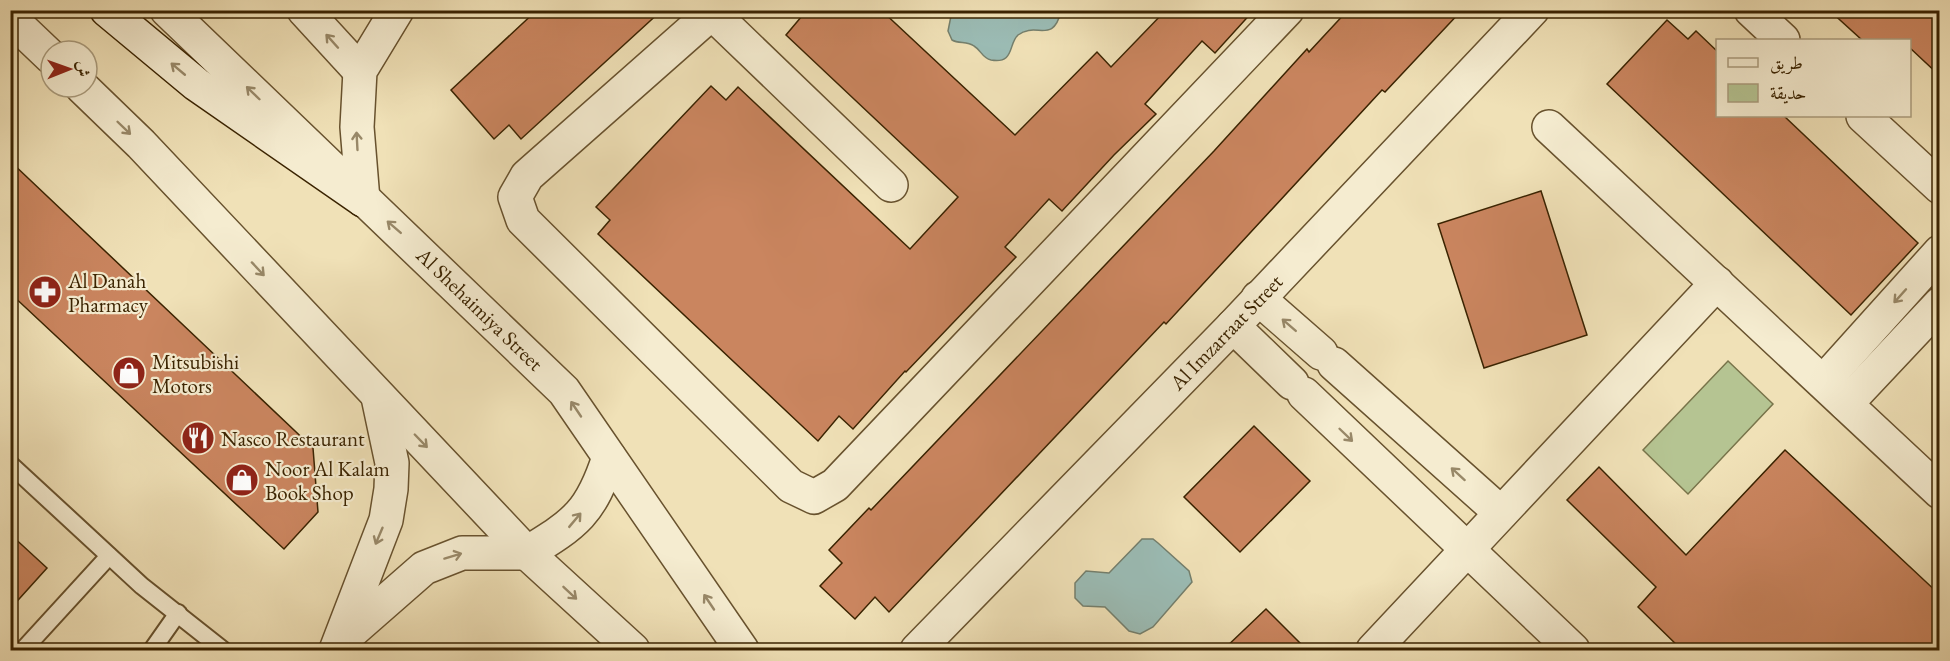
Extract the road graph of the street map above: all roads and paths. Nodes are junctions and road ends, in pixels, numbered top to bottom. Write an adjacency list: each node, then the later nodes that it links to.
1 (107, 10): 18 (street, one-way to 1)
2 (168, 10): 18 (street, Al Shehaimiya Street, one-way to 2)
3 (397, 10): 12 (street)
4 (1287, 10): 8 (street)
5 (1532, 10): 21 (street, Al Imzarraat Street)
6 (1751, 10): 10 (street)
7 (306, 11): 12 (street, one-way to 7)
8 (714, 12): 16 (street)
9 (10, 18): 11 (street)
10 (1782, 39)
11 (39, 46)
12 (360, 71): 18 (street, one-way to 12)
13 (94, 99): 25 (street, one-way to 25)
14 (1864, 117): 17 (street)
15 (1549, 127): 20 (street)
16 (891, 185)
17 (1940, 187)
18 (363, 200): 26 (street, Al Shehaimiya Street, one-way to 18)
19 (1940, 252): 24 (street, one-way to 24)
20 (1717, 283): 24 (street); 29 (street)
21 (1258, 298): 23 (street, Al Imzarraat Street); 29 (street, one-way to 21)
22 (1940, 304): 24 (street)
23 (1233, 326): 30 (street, one-way to 30); 40 (street, Al Imzarraat Street)
24 (1834, 393): 28 (street)
25 (378, 397): 31 (street, one-way to 31); 34 (street, one-way to 34)
26 (609, 457): 31 (street, one-way to 26); 39 (street, Al Shehaimiya Street, one-way to 26)
27 (10, 464): 32 (lane)
28 (1940, 492)
29 (1502, 513): 30 (street)
30 (1466, 551): 41 (street); 42 (street)
31 (527, 553): 34 (street, one-way to 31); 38 (street, one-way to 38)
32 (109, 556): 33 (lane); 35 (lane)
33 (178, 613): 36 (lane); 37 (lane)
34 (338, 646)
35 (23, 651)
36 (152, 651)
37 (223, 651)
38 (633, 651)
39 (742, 651)
40 (916, 651)
41 (1374, 651)
42 (1573, 651)

